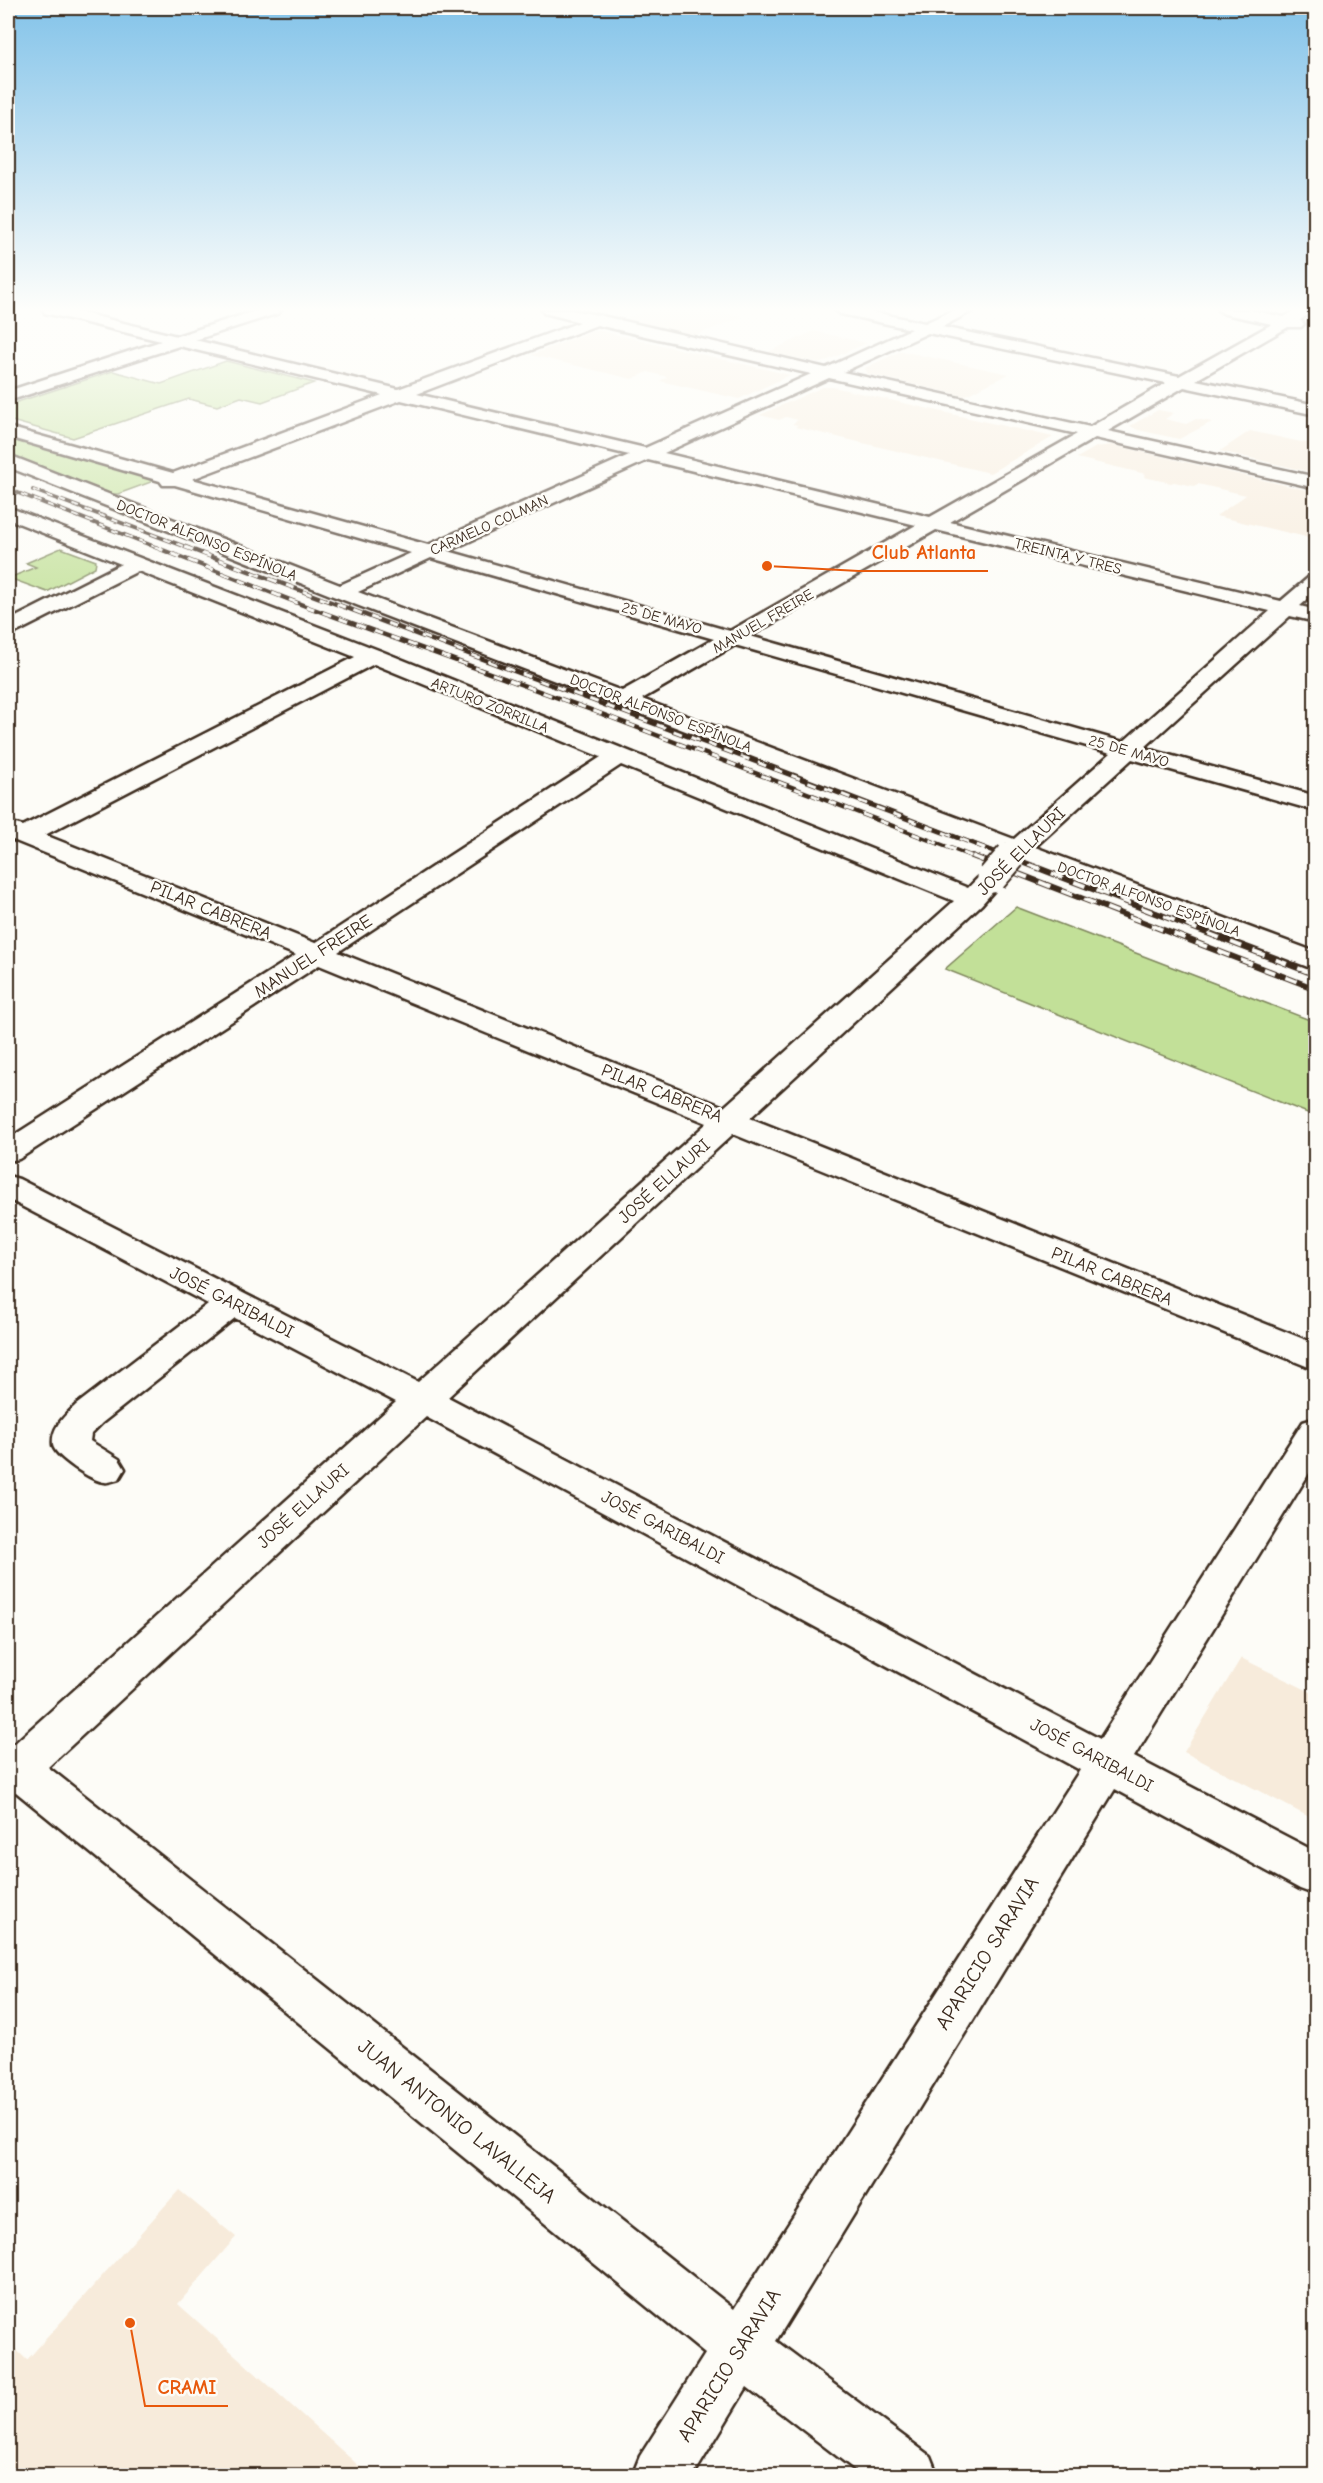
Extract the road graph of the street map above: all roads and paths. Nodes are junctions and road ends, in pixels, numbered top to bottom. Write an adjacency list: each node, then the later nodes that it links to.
1 (314, 426): 10 (street)
2 (530, 426): 8 (street, TREINTA Y TRES)
3 (707, 426): 8 (street, CARMELO COLMAN)
4 (1061, 426): 7 (street)
5 (1105, 426): 7 (street, MANUEL FREIRE)
6 (8, 432): 10 (street, 25 DE MAYO)
7 (1093, 433): 11 (street); 14 (street, MANUEL FREIRE)
8 (645, 454): 14 (street, TREINTA Y TRES); 15 (street, CARMELO COLMAN)
9 (8, 461): 12 (street, DOCTOR ALFONSO ESPÍNOLA)
10 (176, 478): 12 (street); 15 (street, 25 DE MAYO)
11 (1316, 483)
12 (130, 496): 18 (street, DOCTOR ALFONSO ESPÍNOLA)
13 (8, 513): 16 (street, ARTURO ZORRILLA)
14 (931, 524): 19 (street, TREINTA Y TRES); 22 (street, MANUEL FREIRE)
15 (430, 552): 18 (street, CARMELO COLMAN); 22 (street, 25 DE MAYO)
16 (137, 564): 21 (street); 23 (street, ARTURO ZORRILLA)
17 (1316, 581): 19 (street, JOSÉ ELLAURI)
18 (340, 592): 24 (street, DOCTOR ALFONSO ESPÍNOLA)
19 (1286, 609): 20 (street, TREINTA Y TRES); 25 (street, JOSÉ ELLAURI)
20 (1316, 616)
21 (8, 629)
22 (733, 638): 24 (street, MANUEL FREIRE); 25 (street, 25 DE MAYO)
23 (373, 656): 26 (street, ARTURO ZORRILLA); 28 (street)
24 (625, 699): 29 (street, DOCTOR ALFONSO ESPÍNOLA)
25 (1127, 751): 27 (street, 25 DE MAYO); 29 (street, JOSÉ ELLAURI)
26 (617, 757): 30 (street, ARTURO ZORRILLA); 31 (street, MANUEL FREIRE)
27 (1316, 804)
28 (16, 832): 31 (street, PILAR CABRERA)
29 (1017, 851): 30 (street, JOSÉ ELLAURI, bridge); 32 (street, DOCTOR ALFONSO ESPÍNOLA)
30 (982, 889): 33 (street, JOSÉ ELLAURI)
31 (318, 953): 33 (street, PILAR CABRERA); 34 (street, MANUEL FREIRE)
32 (1316, 962)
33 (730, 1120): 37 (street, PILAR CABRERA); 38 (street, JOSÉ ELLAURI)
34 (8, 1152)
35 (8, 1186): 36 (street, JOSÉ GARIBALDI)
36 (233, 1302): 38 (street, JOSÉ GARIBALDI); 40 (street)
37 (1316, 1358)
38 (421, 1399): 41 (street, JOSÉ GARIBALDI); 42 (street, JOSÉ ELLAURI)
39 (1316, 1431): 41 (street, APARICIO SARAVIA)
40 (106, 1469)
41 (1106, 1762): 43 (street, JOSÉ GARIBALDI); 44 (street, APARICIO SARAVIA)
42 (10, 1768): 44 (street, JUAN ANTONIO LAVALLEJA)
43 (1316, 1875)
44 (740, 2348): 45 (street, APARICIO SARAVIA); 46 (street, JUAN ANTONIO LAVALLEJA)
45 (660, 2475)
46 (910, 2475)

